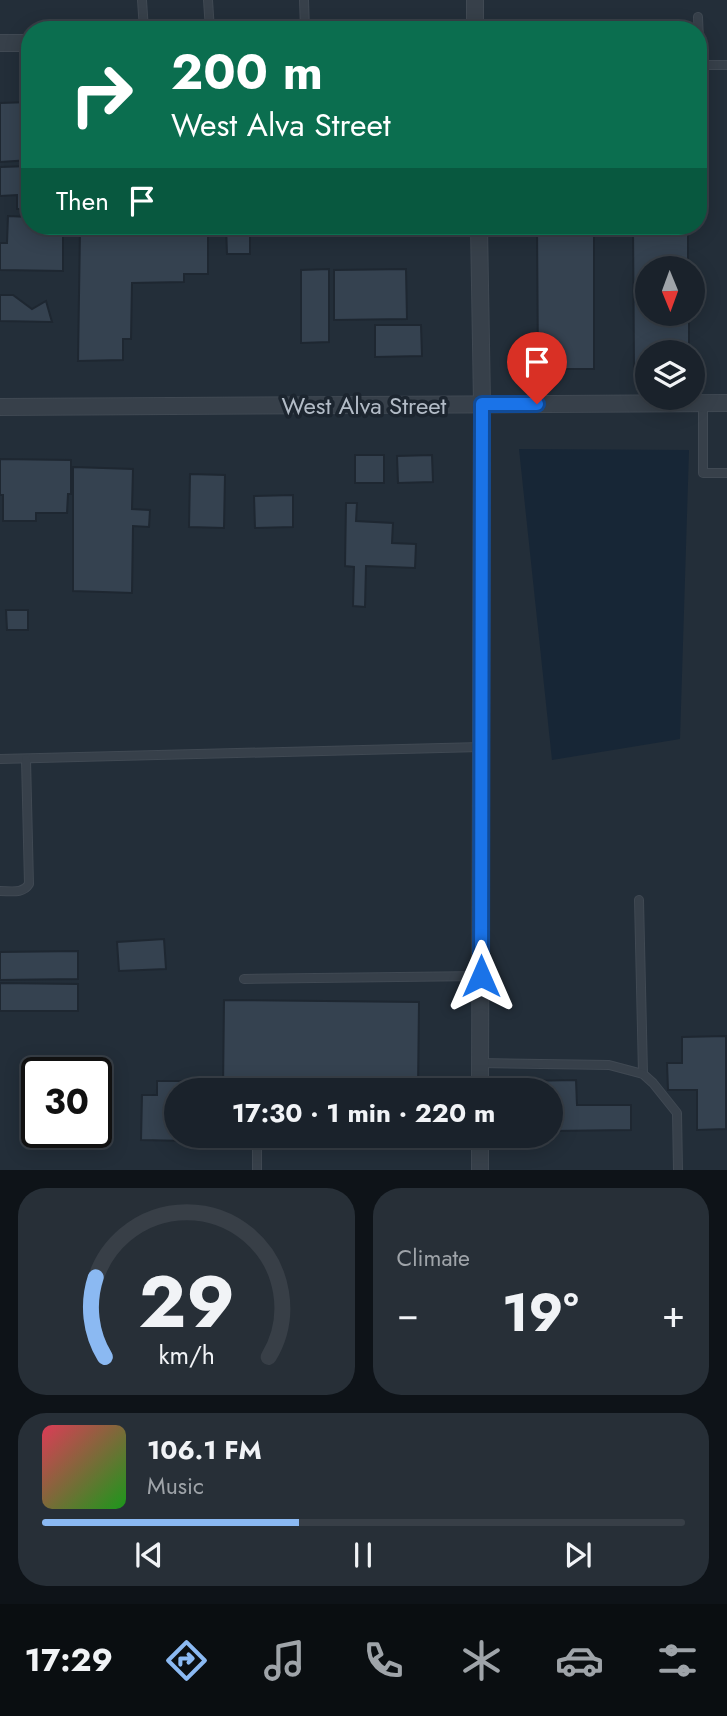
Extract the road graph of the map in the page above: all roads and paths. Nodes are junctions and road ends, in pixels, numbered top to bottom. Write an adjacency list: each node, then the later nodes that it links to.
1 (142, 0): 6 (lane)
2 (208, 0): 7 (lane)
3 (304, 0): 8 (lane)
4 (475, 0): 9 (street)
5 (698, 17): 10 (lane)
6 (143, 21)
7 (209, 21)
8 (305, 21)
9 (475, 21)
10 (698, 21)
11 (0, 43): 12 (street)
12 (21, 43)
13 (707, 65): 14 (lane)
14 (727, 65)
15 (479, 235): 19 (street)
16 (635, 403): 19 (street, West Alva Street)
17 (705, 403): 18 (street, West Alva Street)
18 (727, 403)
19 (482, 404): 20 (street, West Alva Street); 23 (street)
20 (0, 407)
21 (703, 410): 22 (lane)
22 (727, 473)
23 (481, 747): 25 (lane); 28 (street)
24 (0, 759): 25 (lane)
25 (26, 759): 26 (lane)
26 (0, 891)
27 (639, 900): 31 (lane)
28 (481, 976): 29 (lane); 30 (street)
29 (244, 979)
30 (480, 1063): 31 (lane); 32 (street)
31 (643, 1074): 37 (lane)
32 (480, 1078)
33 (257, 1148): 35 (lane)
34 (480, 1148): 36 (street)
35 (257, 1170)
36 (480, 1170)
37 (678, 1170)

